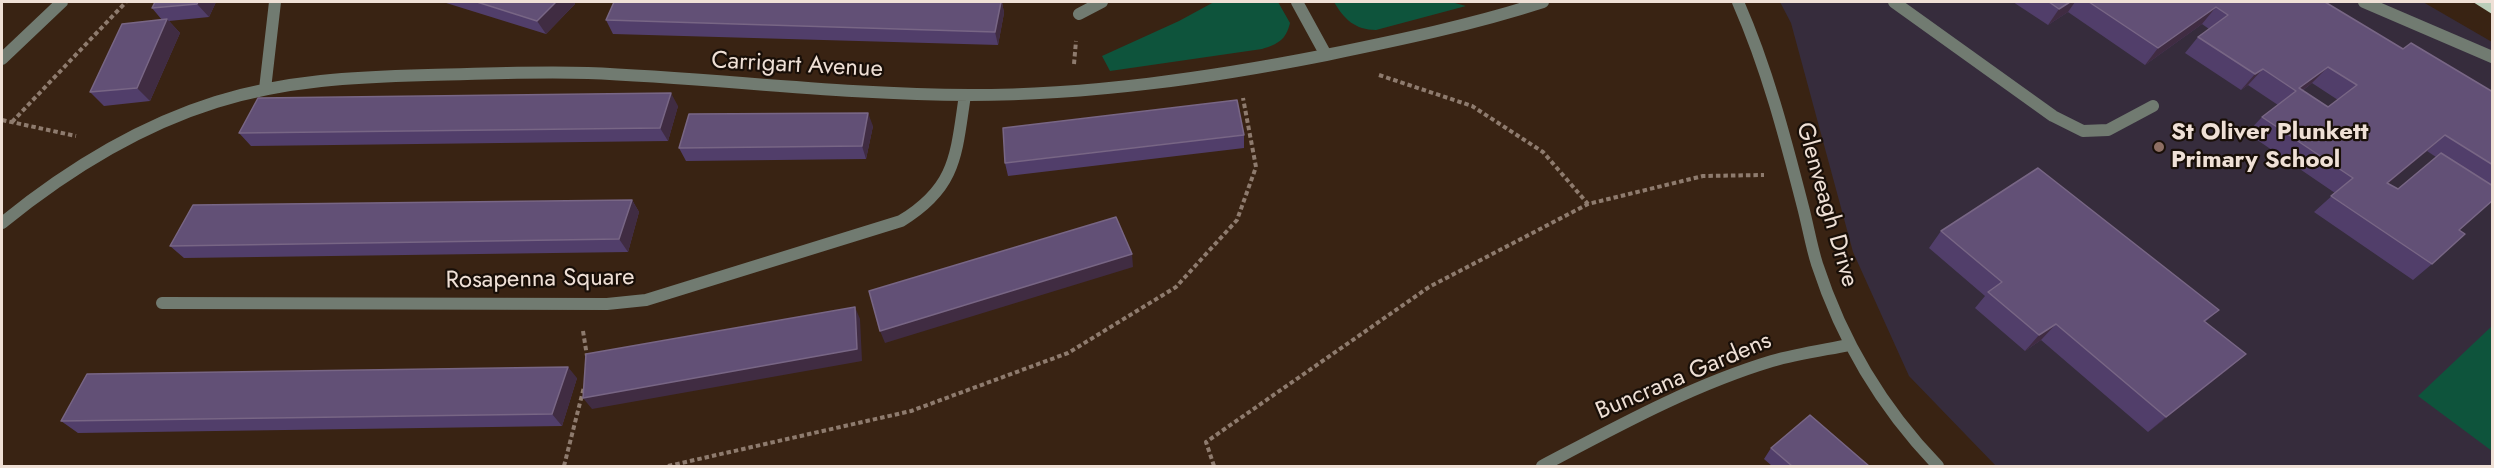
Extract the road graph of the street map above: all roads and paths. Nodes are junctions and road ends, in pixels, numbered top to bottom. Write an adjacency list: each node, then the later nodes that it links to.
1 (62, 2): 16 (street)
2 (126, 2): 23 (path)
3 (275, 2): 18 (street)
4 (1102, 2): 12 (street)
5 (1297, 2): 14 (street)
6 (1543, 2): 13 (street, Carrigart Avenue)
7 (1738, 2): 25 (street, Glenveagh Drive)
8 (1894, 2): 21 (street)
9 (2364, 2): 15 (street)
10 (2480, 2): 11 (main road)
11 (2493, 9)
12 (1079, 14): 19 (path)
13 (1347, 51): 14 (street, Carrigart Avenue); 26 (path)
14 (1326, 55): 17 (street, Carrigart Avenue)
15 (2493, 57)
16 (2, 58)
17 (1234, 72): 19 (street, Carrigart Avenue); 34 (path)
18 (265, 88): 20 (street, Carrigart Avenue); 24 (street, Carrigart Avenue)
19 (1071, 91): 20 (street, Carrigart Avenue)
20 (965, 95): 29 (street, Rosapenna Square)
21 (2153, 106)
22 (2, 120): 23 (path)
23 (12, 122): 24 (path)
24 (92, 157): 27 (street, Carrigart Avenue)
25 (1794, 174): 26 (path); 30 (street, Glenveagh Drive)
26 (1588, 204): 35 (path)
27 (2, 223)
28 (162, 303): 29 (street, Rosapenna Square)
29 (579, 304): 31 (path)
30 (1849, 345): 36 (street, Buncrana Gardens); 37 (street, Glenveagh Drive)
31 (589, 368)
32 (586, 379): 33 (path)
33 (564, 466)
34 (668, 466)
35 (1214, 466)
36 (1542, 466)
37 (1938, 466)

